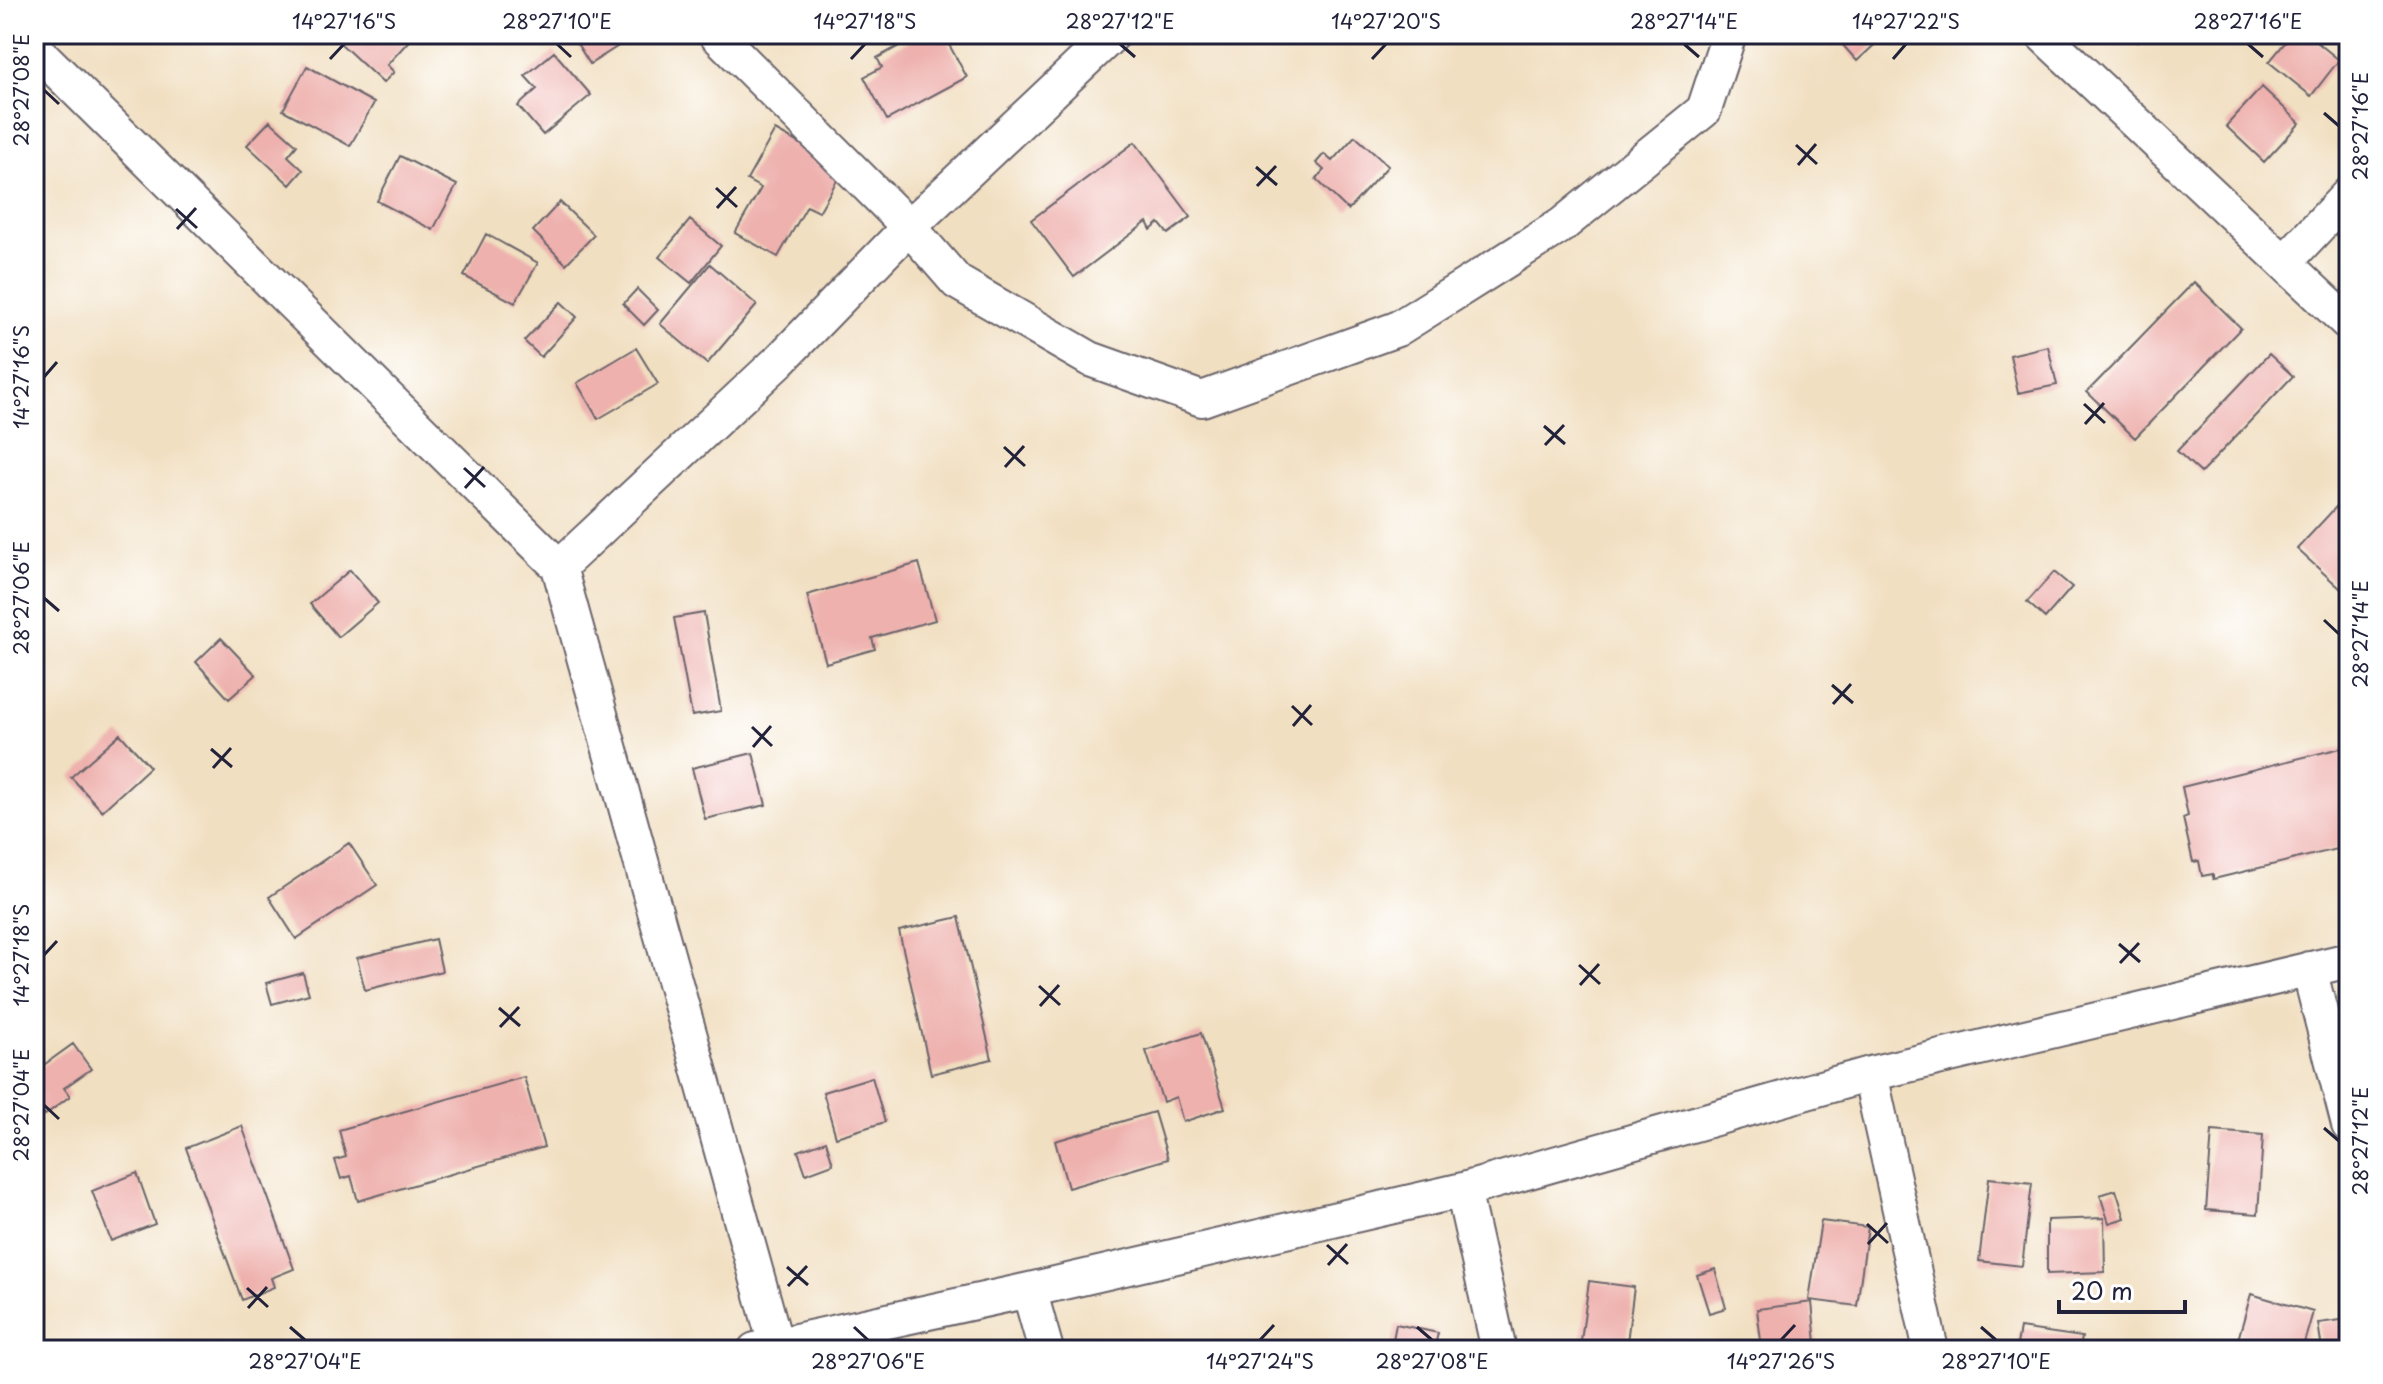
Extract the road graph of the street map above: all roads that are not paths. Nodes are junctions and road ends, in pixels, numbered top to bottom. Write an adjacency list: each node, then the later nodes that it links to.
1 (716, 34): 7 (street)
2 (1113, 34): 7 (street)
3 (1729, 34): 7 (street)
4 (2042, 34): 8 (street)
5 (34, 48): 10 (street)
6 (2349, 194): 8 (street)
7 (909, 227): 10 (street)
8 (2285, 262): 9 (street)
9 (2349, 324)
10 (559, 567): 17 (street)
11 (2349, 960): 12 (street)
12 (2309, 969): 13 (street); 14 (street)
13 (1870, 1074): 15 (street); 20 (street)
14 (2349, 1125)
15 (1463, 1190): 16 (street); 19 (street)
16 (1029, 1290): 17 (street); 18 (street)
17 (765, 1347)
18 (1046, 1350)
19 (1499, 1350)
20 (1931, 1350)

